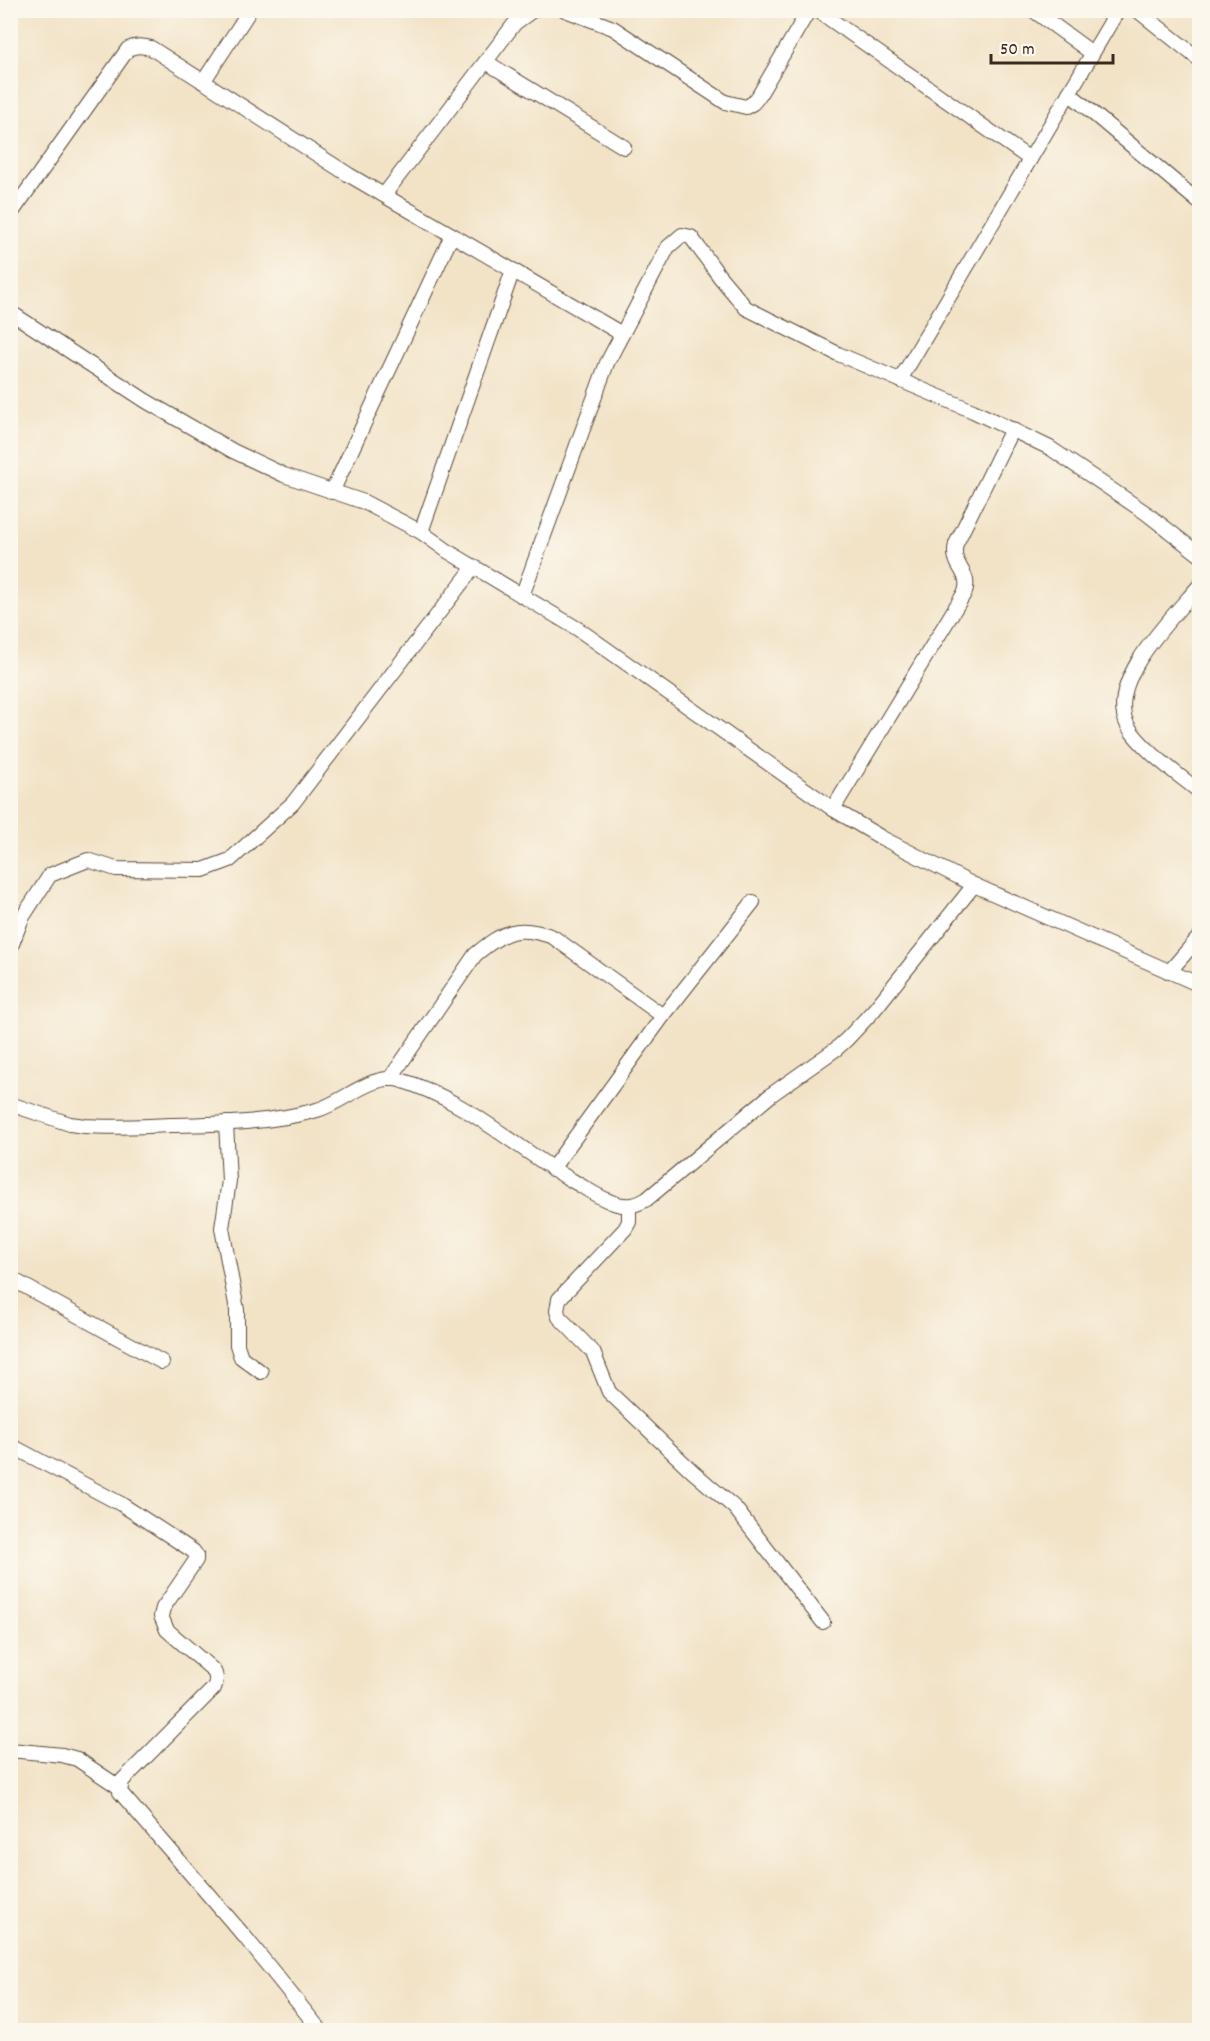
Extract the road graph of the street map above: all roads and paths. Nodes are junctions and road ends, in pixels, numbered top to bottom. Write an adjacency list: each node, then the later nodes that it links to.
1 (250, 10): 12 (street)
2 (533, 10): 11 (street)
3 (565, 10): 4 (street)
4 (809, 10)
5 (817, 10): 15 (street)
6 (1033, 10): 9 (street)
7 (1118, 10): 9 (street)
8 (1137, 10): 10 (street)
9 (1092, 53): 13 (street)
10 (1200, 60)
11 (486, 62): 14 (street); 16 (street)
12 (203, 82): 16 (street); 18 (street)
13 (1069, 93): 15 (street); 17 (street)
14 (624, 147)
15 (1030, 159): 23 (street)
16 (384, 195): 19 (street)
17 (1200, 203)
18 (10, 215)
19 (452, 235): 20 (street); 25 (street)
20 (513, 270): 22 (street); 26 (street)
21 (10, 312): 25 (street)
22 (622, 334): 23 (street); 30 (street)
23 (900, 380): 24 (street)
24 (1012, 429): 27 (street); 32 (street)
25 (332, 492): 26 (street)
26 (421, 532): 28 (street)
27 (1200, 555)
28 (474, 567): 30 (street); 36 (street)
29 (1200, 585): 31 (street)
30 (522, 596): 32 (street)
31 (1200, 792)
32 (833, 808): 33 (street)
33 (974, 885): 37 (street); 44 (street)
34 (753, 902): 39 (street)
35 (1200, 936): 37 (street)
36 (10, 949)
37 (1169, 972): 38 (street)
38 (1200, 985)
39 (663, 1016): 40 (street); 43 (street)
40 (390, 1079): 42 (street); 43 (street)
41 (10, 1104): 42 (street)
42 (226, 1123): 47 (street)
43 (552, 1169): 44 (street)
44 (629, 1206): 49 (street)
45 (10, 1278): 46 (street)
46 (162, 1362)
47 (261, 1372)
48 (10, 1445): 51 (street)
49 (823, 1622)
50 (10, 1750): 51 (street)
51 (119, 1787): 52 (street)
52 (320, 2031)

